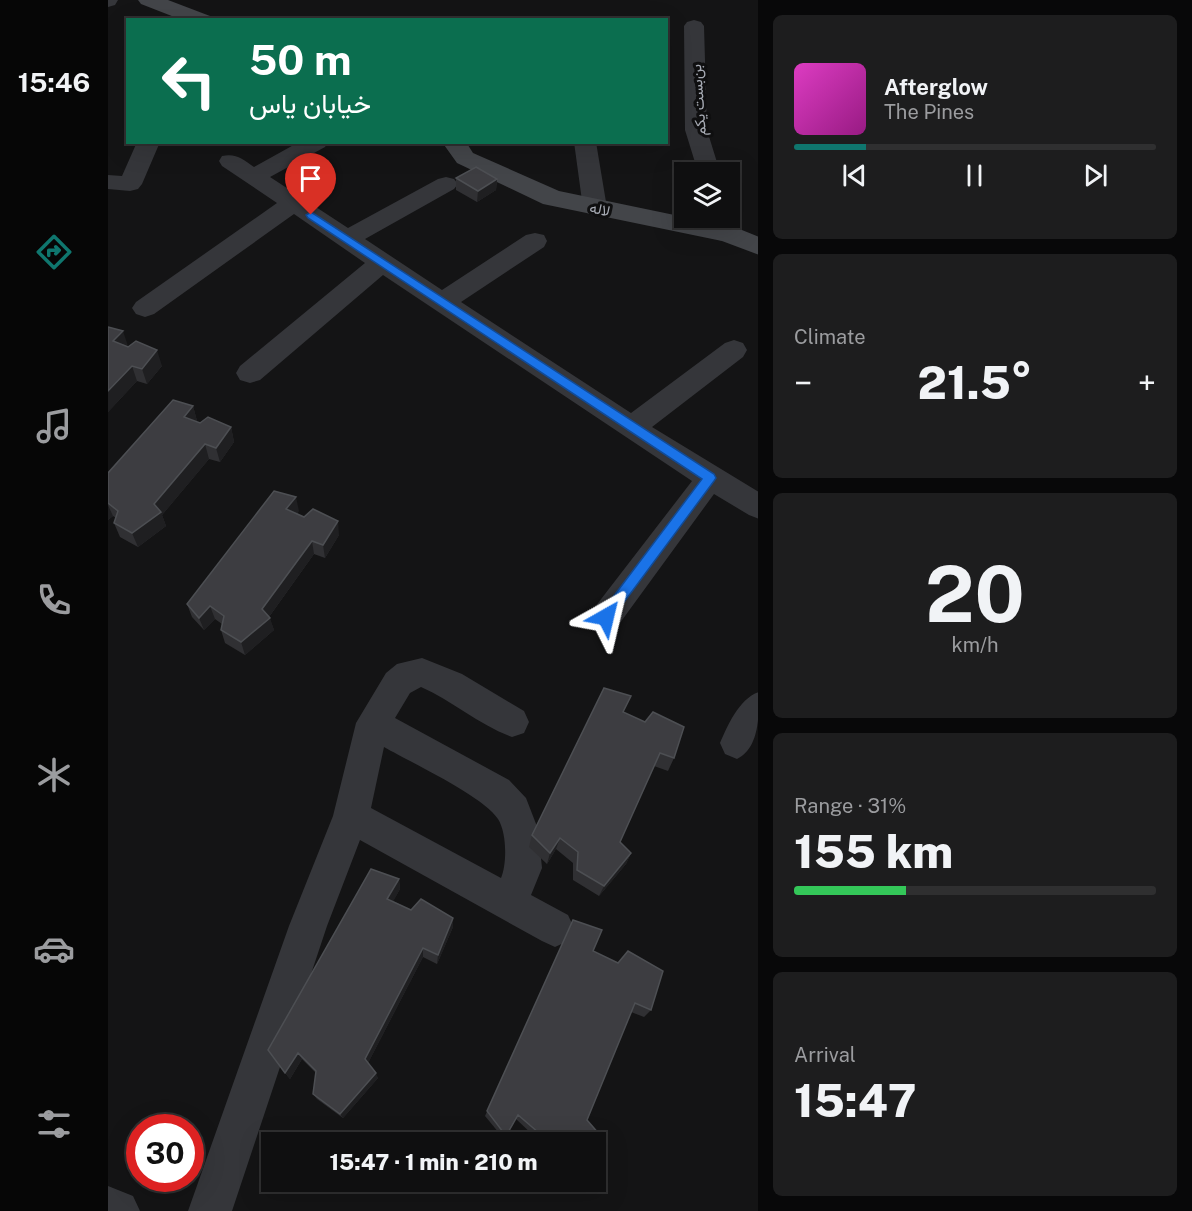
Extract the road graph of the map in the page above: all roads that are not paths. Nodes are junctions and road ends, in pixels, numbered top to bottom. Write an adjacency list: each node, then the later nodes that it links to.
1 (148, 0): 2 (street)
2 (198, 18)
3 (694, 26): 9 (street, بن‌بست یکم)
4 (148, 144): 11 (street)
5 (313, 144): 10 (street)
6 (454, 144): 14 (street, لاله)
7 (585, 144): 14 (street)
8 (230, 161): 10 (street)
9 (706, 162)
10 (253, 177): 13 (street)
11 (108, 182)
12 (446, 184): 17 (street)
13 (294, 203): 17 (street); 22 (street)
14 (595, 208): 15 (street, لاله)
15 (674, 219)
16 (728, 228): 19 (street, لاله)
17 (346, 239): 20 (street)
18 (535, 241): 21 (street)
19 (758, 246)
20 (381, 263): 21 (street); 24 (street)
21 (442, 302): 25 (street)
22 (146, 308)
23 (734, 350): 25 (street)
24 (250, 373)
25 (631, 428): 26 (street)
26 (710, 478): 27 (street); 28 (street)
27 (758, 506)
28 (606, 617)
29 (758, 709): 32 (street)
30 (512, 722): 31 (street)
31 (373, 723): 33 (street); 34 (street)
32 (737, 743)
33 (351, 816): 34 (street); 38 (street)
34 (508, 903): 35 (street)
35 (555, 928)
36 (108, 1208): 37 (street)
37 (118, 1211)
38 (210, 1211)

